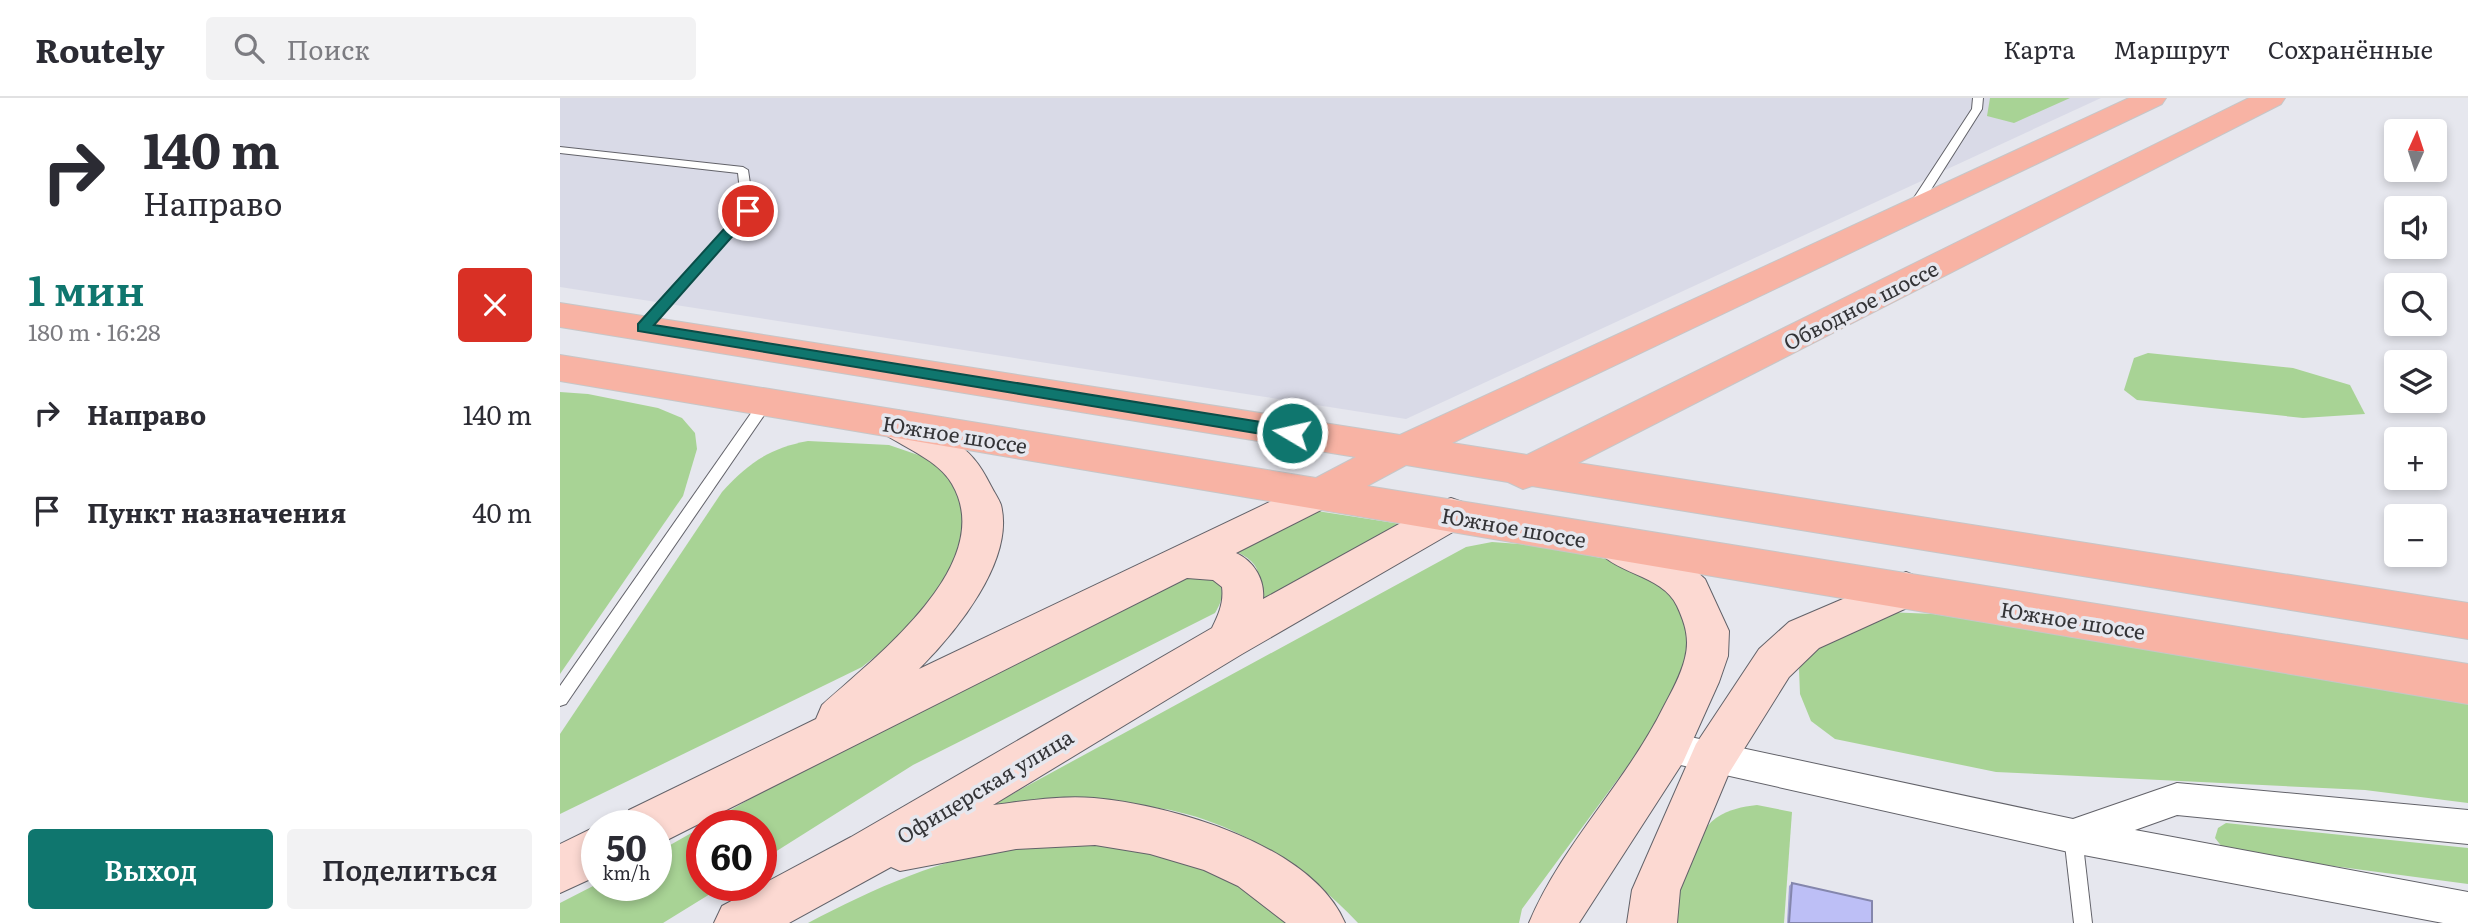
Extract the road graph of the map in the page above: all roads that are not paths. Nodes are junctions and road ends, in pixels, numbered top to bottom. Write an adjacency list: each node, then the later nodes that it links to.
1 (1978, 98): 5 (lane)
2 (2152, 98): 5 (main road)
3 (2271, 98): 12 (main road, Обводное шоссе)
4 (560, 150): 7 (lane)
5 (1912, 210): 11 (main road)
6 (560, 315): 7 (main road)
7 (643, 328): 11 (main road)
8 (560, 368): 9 (main road, Южное шоссе)
9 (766, 402): 10 (main road, Южное шоссе); 21 (lane)
10 (897, 424): 13 (main road, Южное шоссе); 22 (main road)
11 (1401, 451): 12 (main road); 13 (main road)
12 (1527, 471): 14 (main road, Обводное шоссе); 18 (main road)
13 (1320, 493): 14 (main road, Южное шоссе); 16 (main road)
14 (1451, 514): 15 (main road, Южное шоссе); 19 (main road, Офицерская улица)
15 (1612, 543): 17 (main road, Южное шоссе); 23 (main road)
16 (1182, 561): 19 (main road); 22 (main road)
17 (1906, 590): 20 (main road, Южное шоссе); 24 (main road)
18 (2468, 621)
19 (1227, 641): 28 (main road, Офицерская улица)
20 (2468, 684)
21 (560, 699)
22 (816, 742): 25 (main road)
23 (1667, 747): 24 (street); 34 (main road)
24 (1712, 759): 27 (street); 35 (main road)
25 (672, 813)
26 (2468, 827): 27 (street)
27 (2073, 836): 31 (street); 36 (lane)
28 (868, 854): 32 (main road, Офицерская улица); 33 (main road)
29 (581, 858): 30 (main road)
30 (560, 869)
31 (2468, 910)
32 (739, 923)
33 (1320, 923)
34 (1554, 923)
35 (1652, 923)
36 (2083, 923)

